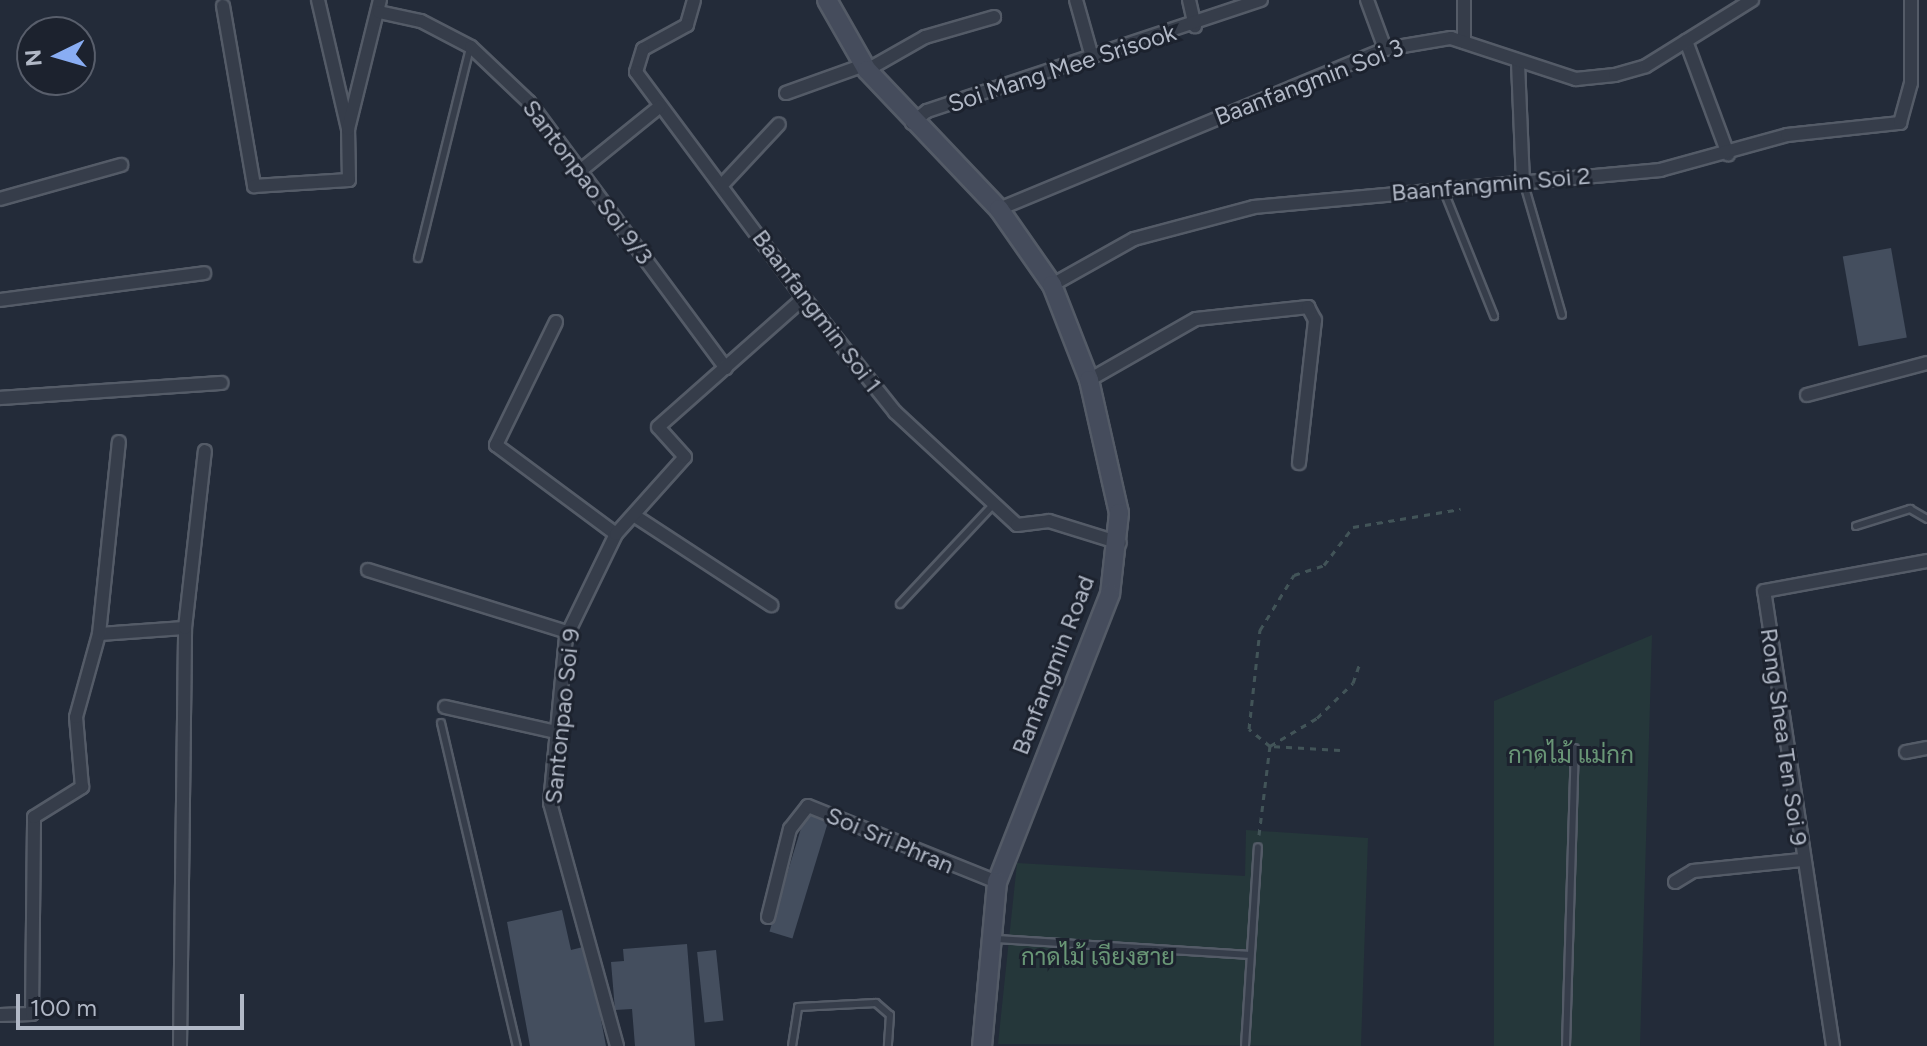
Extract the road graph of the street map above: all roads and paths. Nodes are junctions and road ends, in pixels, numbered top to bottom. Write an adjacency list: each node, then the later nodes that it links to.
1 (318, 0): 28 (street)
2 (694, 0): 25 (street, Baanfangmin Soi 1)
3 (827, 0): 21 (street, Banfangmin Road)
4 (1076, 0): 19 (street)
5 (1189, 0): 14 (street)
6 (1261, 0): 14 (street, Soi Mang Mee Srisook)
7 (1367, 0): 18 (street)
8 (1464, 0): 16 (street)
9 (1752, 0): 15 (street, Baanfangmin Soi 3)
10 (1911, 0): 22 (street, Baanfangmin Soi 2)
11 (223, 6): 28 (street)
12 (380, 6): 17 (street, Santonpao Soi 9/3); 28 (street)
13 (994, 17): 21 (street)
14 (1195, 26): 19 (street, Soi Mang Mee Srisook)
15 (1686, 41): 20 (street, Baanfangmin Soi 3); 29 (street)
16 (1464, 42): 18 (street, Baanfangmin Soi 3); 20 (street, Baanfangmin Soi 3)
17 (471, 47): 31 (street, Santonpao Soi 9/3); 37 (lane)
18 (1385, 49): 36 (street, Baanfangmin Soi 3)
19 (1092, 57): 26 (street, Soi Mang Mee Srisook)
20 (1518, 63): 32 (street)
21 (866, 68): 24 (street); 26 (street, Banfangmin Road)
22 (1911, 83): 23 (street); 29 (street, Baanfangmin Soi 2)
23 (1927, 83)
24 (786, 93)
25 (659, 107): 31 (street); 33 (street, Baanfangmin Soi 1)
26 (912, 123): 36 (street, Banfangmin Road)
27 (779, 124): 33 (street)
28 (348, 129)
29 (1728, 154): 32 (street, Baanfangmin Soi 2)
30 (121, 165): 35 (street)
31 (580, 171): 46 (street, Santonpao Soi 9/3)
32 (1523, 181): 34 (street, Baanfangmin Soi 2); 42 (lane)
33 (722, 185): 40 (street, Baanfangmin Soi 1)
34 (1441, 186): 39 (street, Baanfangmin Soi 2); 43 (lane)
35 (0, 199)
36 (999, 209): 39 (street, Banfangmin Road)
37 (418, 258)
38 (204, 273): 41 (street)
39 (1052, 285): 47 (street, Banfangmin Road)
40 (804, 298): 46 (street, Santonpao Soi 9); 54 (street, Baanfangmin Soi 1)
41 (0, 300)
42 (1562, 315)
43 (1494, 316)
44 (556, 322): 59 (street)
45 (1927, 363): 49 (street)
46 (726, 368): 56 (street, Santonpao Soi 9)
47 (1089, 380): 53 (street); 60 (street, Banfangmin Road)
48 (221, 383): 50 (street)
49 (1807, 395)
50 (0, 398)
51 (119, 442): 67 (street)
52 (205, 451): 65 (street)
53 (1299, 463)
54 (993, 505): 60 (street, Baanfangmin Soi 1); 63 (lane)
55 (1460, 509): 72 (path)
56 (635, 516): 59 (street, Santonpao Soi 9); 64 (street)
57 (1927, 519): 58 (lane)
58 (1856, 526)
59 (616, 534): 66 (street, Santonpao Soi 9)
60 (1120, 543): 79 (street, Banfangmin Road)
61 (1927, 561): 78 (street, Rong Shea Ten Soi 9)
62 (368, 570): 66 (street)
63 (900, 604)
64 (771, 605)
65 (185, 628): 67 (street); 85 (street)
66 (567, 632): 71 (street, Santonpao Soi 9)
67 (99, 634): 84 (street)
68 (1360, 663): 72 (path)
69 (445, 707): 71 (street)
70 (441, 723): 86 (lane)
71 (556, 732): 87 (street, Santonpao Soi 9)
72 (1270, 746): 75 (path); 77 (path)
73 (1575, 748): 92 (lane)
74 (1927, 748): 76 (street)
75 (1340, 750)
76 (1906, 752)
77 (1258, 847): 83 (lane)
78 (1801, 860): 80 (street); 93 (street, Rong Shea Ten Soi 9)
79 (997, 882): 81 (street, Soi Sri Phran); 82 (street, Banfangmin Road)
80 (1675, 882)
81 (768, 917)
82 (988, 938): 83 (lane); 90 (street, Banfangmin Road)
83 (1247, 955): 91 (lane)
84 (0, 1015)
85 (180, 1046)
86 (517, 1046)
87 (617, 1046)
88 (792, 1046): 89 (lane)
89 (888, 1046)
90 (982, 1046)
91 (1245, 1046)
92 (1566, 1046)
93 (1833, 1046)

